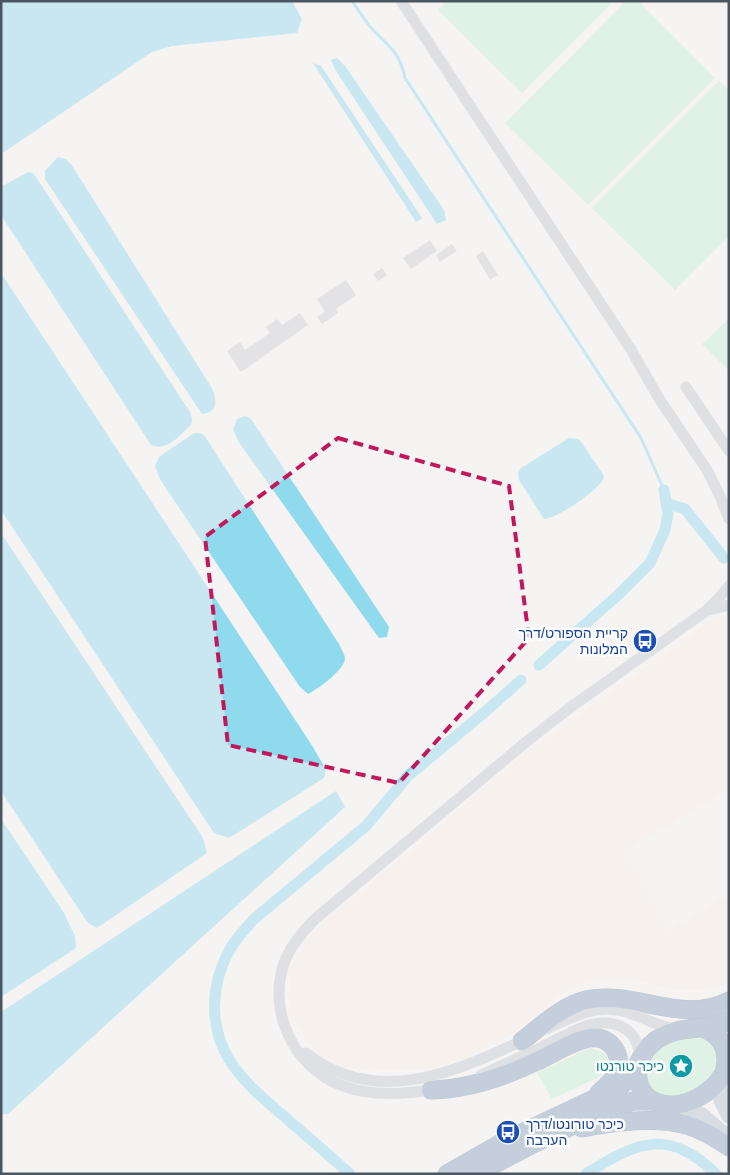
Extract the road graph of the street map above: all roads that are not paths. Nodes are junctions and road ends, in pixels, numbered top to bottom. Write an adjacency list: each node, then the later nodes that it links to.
1 (401, 1): 4 (street)
2 (686, 387): 3 (street)
3 (729, 451)
4 (729, 520)
5 (729, 586): 7 (street)
6 (729, 605): 7 (street)
7 (701, 614): 12 (street)
8 (729, 1001): 13 (highway)
9 (729, 1021): 10 (highway)
10 (702, 1028): 11 (highway); 15 (highway)
11 (680, 1029): 13 (street); 14 (highway)
12 (290, 1037): 13 (street); 16 (street)
13 (522, 1041)
14 (639, 1062): 16 (street); 17 (highway); 18 (highway)
15 (724, 1072): 19 (highway); 20 (main road)
16 (430, 1090): 18 (highway)
17 (654, 1101): 19 (highway); 21 (highway)
18 (588, 1102): 24 (highway)
19 (680, 1105): 22 (main road)
20 (729, 1116)
21 (557, 1133): 23 (highway); 25 (highway)
22 (729, 1138)
23 (729, 1147)
24 (447, 1174)
25 (476, 1174)

